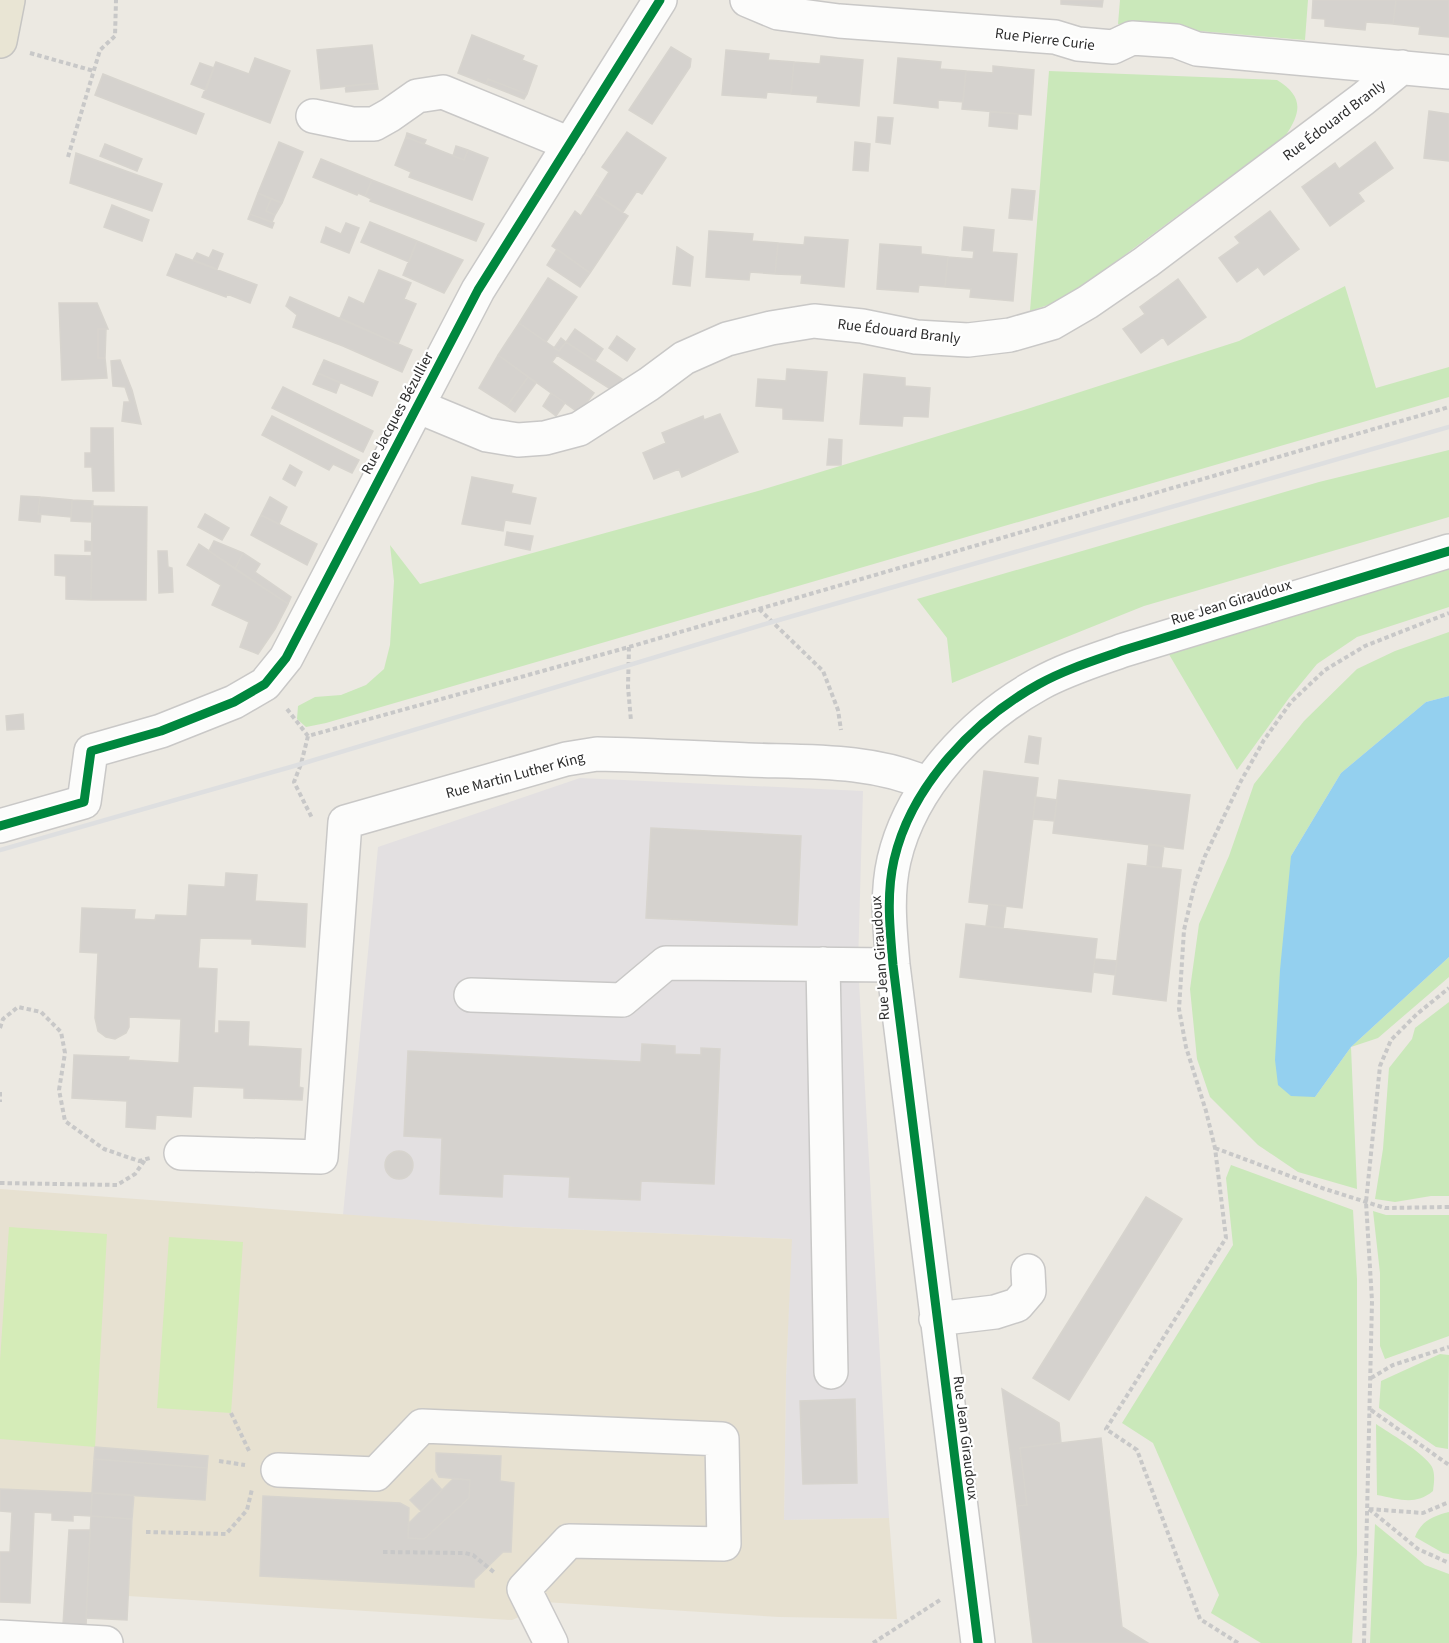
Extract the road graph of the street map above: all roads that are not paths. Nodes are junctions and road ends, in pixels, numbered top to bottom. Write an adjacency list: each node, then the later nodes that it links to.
1 (8, 0): 4 (main road)
2 (660, 0): 8 (street, Rue Jacques Bézullier)
3 (747, 0): 5 (street, Rue Pierre Curie)
4 (11, 46)
5 (1402, 67): 6 (street, Rue Pierre Curie); 9 (street, Rue Édouard Branly)
6 (1449, 72)
7 (313, 116): 8 (street)
8 (570, 144): 9 (street, Rue Jacques Bézullier)
9 (417, 406): 12 (street, Rue Jacques Bézullier)
10 (1449, 551): 11 (street, Rue Jean Giraudoux)
11 (928, 784): 14 (street, Rue Jean Giraudoux); 16 (street, Rue Martin Luther King)
12 (0, 826)
13 (823, 964): 14 (street); 15 (street); 19 (street)
14 (893, 965): 18 (street, Rue Jean Giraudoux)
15 (471, 995)
16 (181, 1153)
17 (1028, 1271): 18 (street)
18 (936, 1319): 24 (street, Rue Jean Giraudoux)
19 (831, 1372)
20 (260, 1471): 23 (street)
21 (0, 1637): 22 (street)
22 (106, 1643)
23 (551, 1643)
24 (978, 1643)

